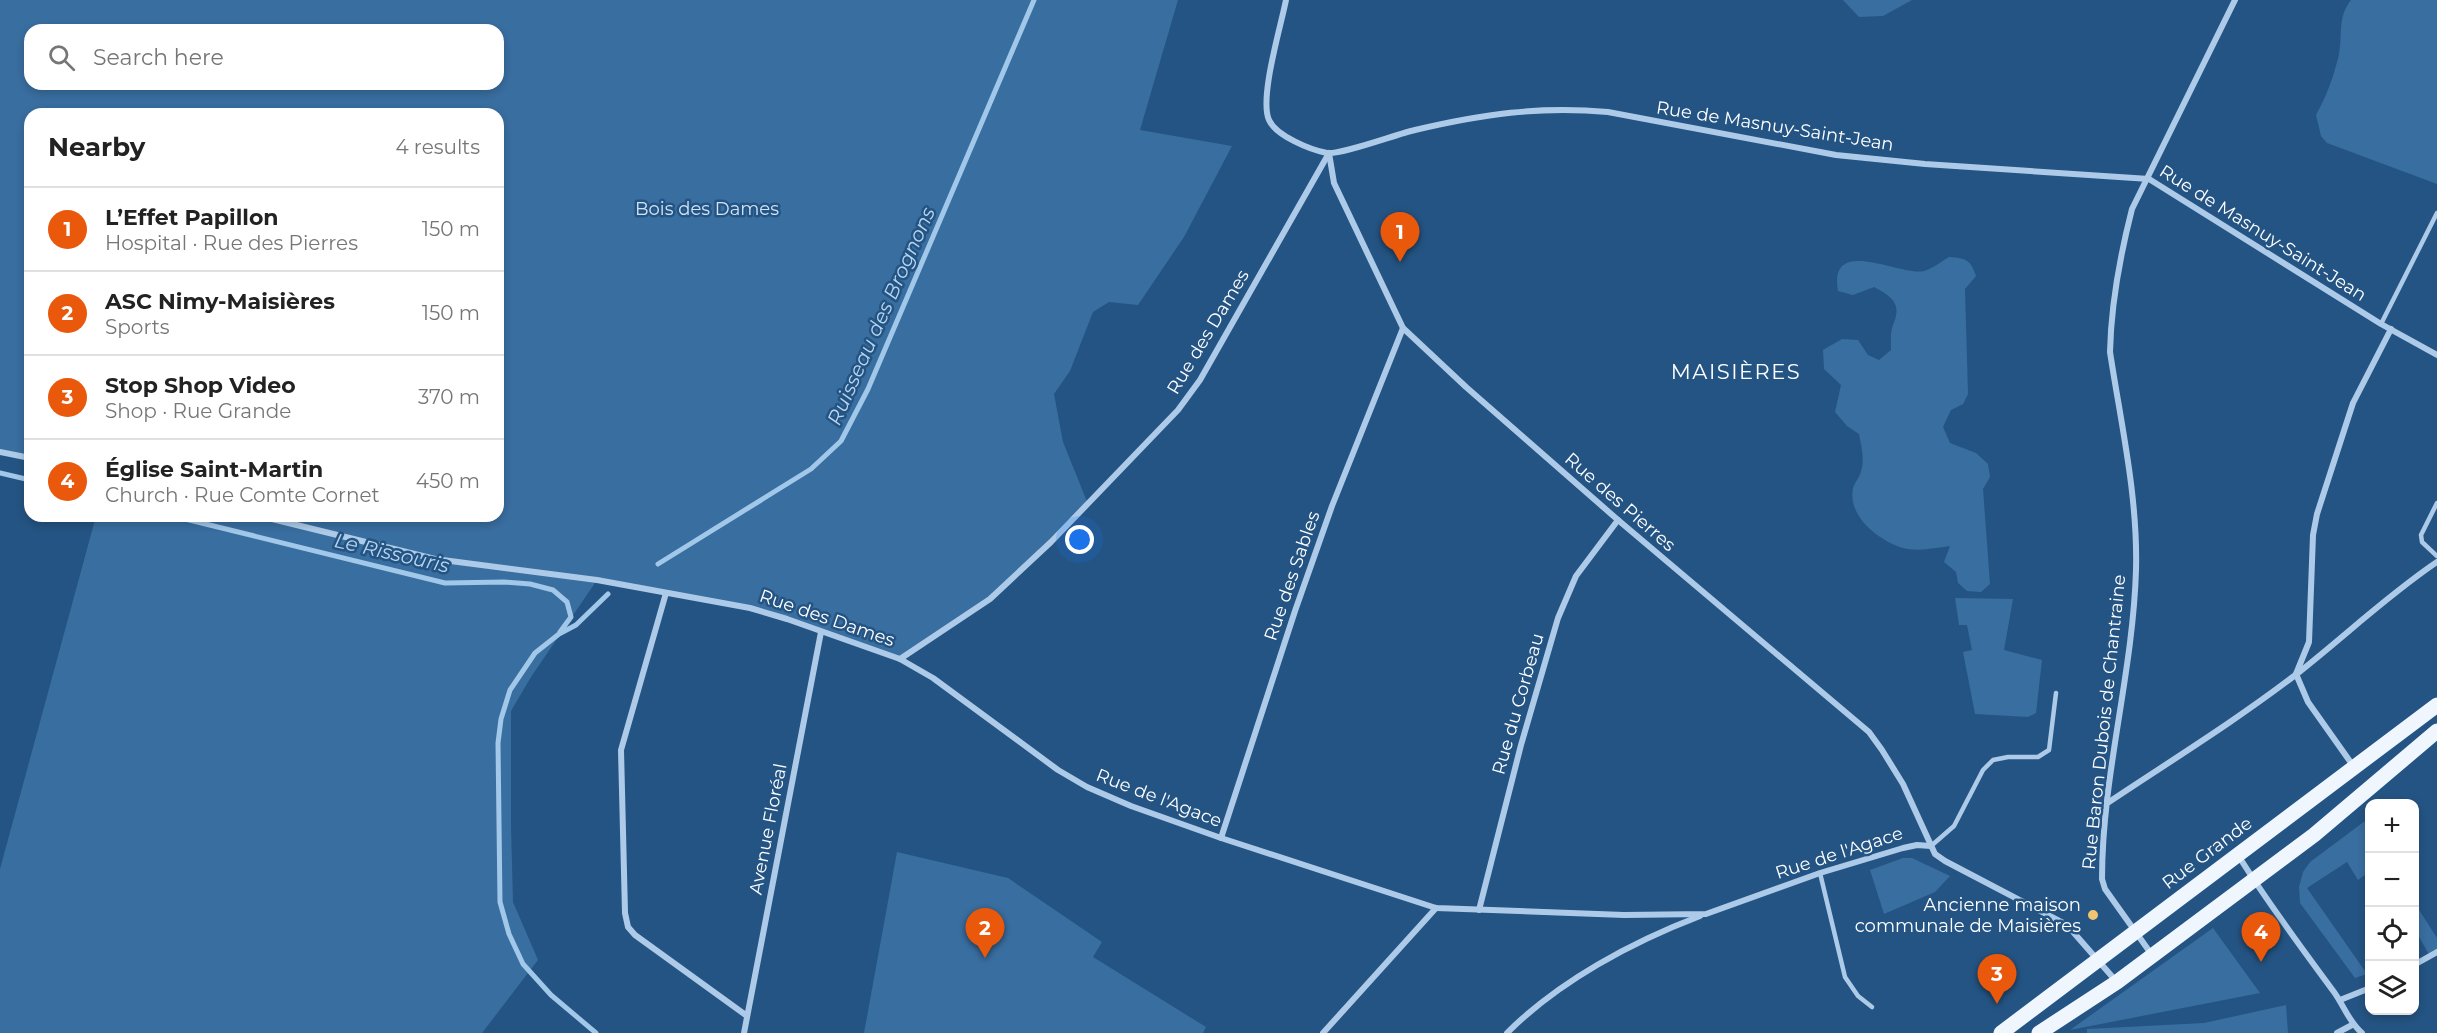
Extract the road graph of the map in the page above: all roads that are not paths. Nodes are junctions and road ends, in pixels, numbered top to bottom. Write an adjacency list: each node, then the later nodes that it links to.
1 (1286, 0): 3 (street)
2 (2235, 0): 4 (street, Rue Baron Dubois de Chantraine)
3 (1329, 153): 4 (street, Rue de Masnuy-Saint-Jean); 7 (street, Rue des Pierres); 19 (street, Rue des Dames)
4 (2149, 178): 6 (street, Rue de Masnuy-Saint-Jean); 25 (street, Rue Baron Dubois de Chantraine)
5 (2437, 213): 6 (lane)
6 (2381, 324): 8 (street, Rue de Masnuy-Saint-Jean)
7 (1403, 328): 13 (street, Rue des Pierres); 26 (street, Rue des Sables)
8 (2391, 329): 9 (street, Rue de Masnuy-Saint-Jean); 20 (street)
9 (2437, 355)
10 (0, 452): 11 (street)
11 (24, 457)
12 (2437, 503): 15 (lane)
13 (1618, 520): 27 (street, Rue des Pierres); 32 (street, Rue du Corbeau)
14 (284, 522): 17 (street, Rue des Dames)
15 (2437, 556)
16 (2437, 562): 20 (street)
17 (666, 593): 18 (street, Rue des Dames); 43 (street)
18 (821, 632): 19 (street, Rue des Dames); 43 (street, Avenue Floréal)
19 (900, 659): 26 (street, Rue de l'Agace)
20 (2296, 674): 24 (street); 25 (street)
21 (2056, 693): 27 (lane)
22 (2437, 705): 24 (main road, Rue Grande)
23 (2437, 731): 30 (main road)
24 (2354, 767): 28 (main road, Rue Grande)
25 (2109, 802): 34 (street, Rue Baron Dubois de Chantraine)
26 (1221, 838): 31 (street, Rue de l'Agace)
27 (1931, 846): 29 (street, Rue de l'Agace); 37 (street, Rue de l'Agace)
28 (2238, 854): 30 (street); 34 (main road, Rue Grande)
29 (1820, 873): 33 (street, Rue de l'Agace); 42 (lane)
30 (2254, 880): 36 (main road); 41 (street)
31 (1436, 908): 32 (street, Rue de l'Agace); 47 (street)
32 (1479, 910): 33 (street, Rue de l'Agace)
33 (1706, 914): 48 (street, Rue de l'Agace)
34 (2136, 931): 36 (street, Rue Baron Dubois de Chantraine); 37 (main road, Rue Grande)
35 (2437, 952): 38 (street)
36 (2152, 955): 39 (main road)
37 (2098, 959): 39 (street, Rue de l'Agace); 49 (main road, Rue Grande)
38 (2419, 963)
39 (2117, 982): 45 (main road)
40 (2365, 990): 41 (street)
41 (2340, 1000): 44 (street)
42 (1872, 1007)
43 (747, 1016): 46 (street, Avenue Floréal)
44 (2352, 1024): 50 (street); 51 (street)
45 (2048, 1031)
46 (744, 1033)
47 (1323, 1033)
48 (1507, 1033)
49 (2001, 1033)
50 (2337, 1033)
51 (2362, 1033)

